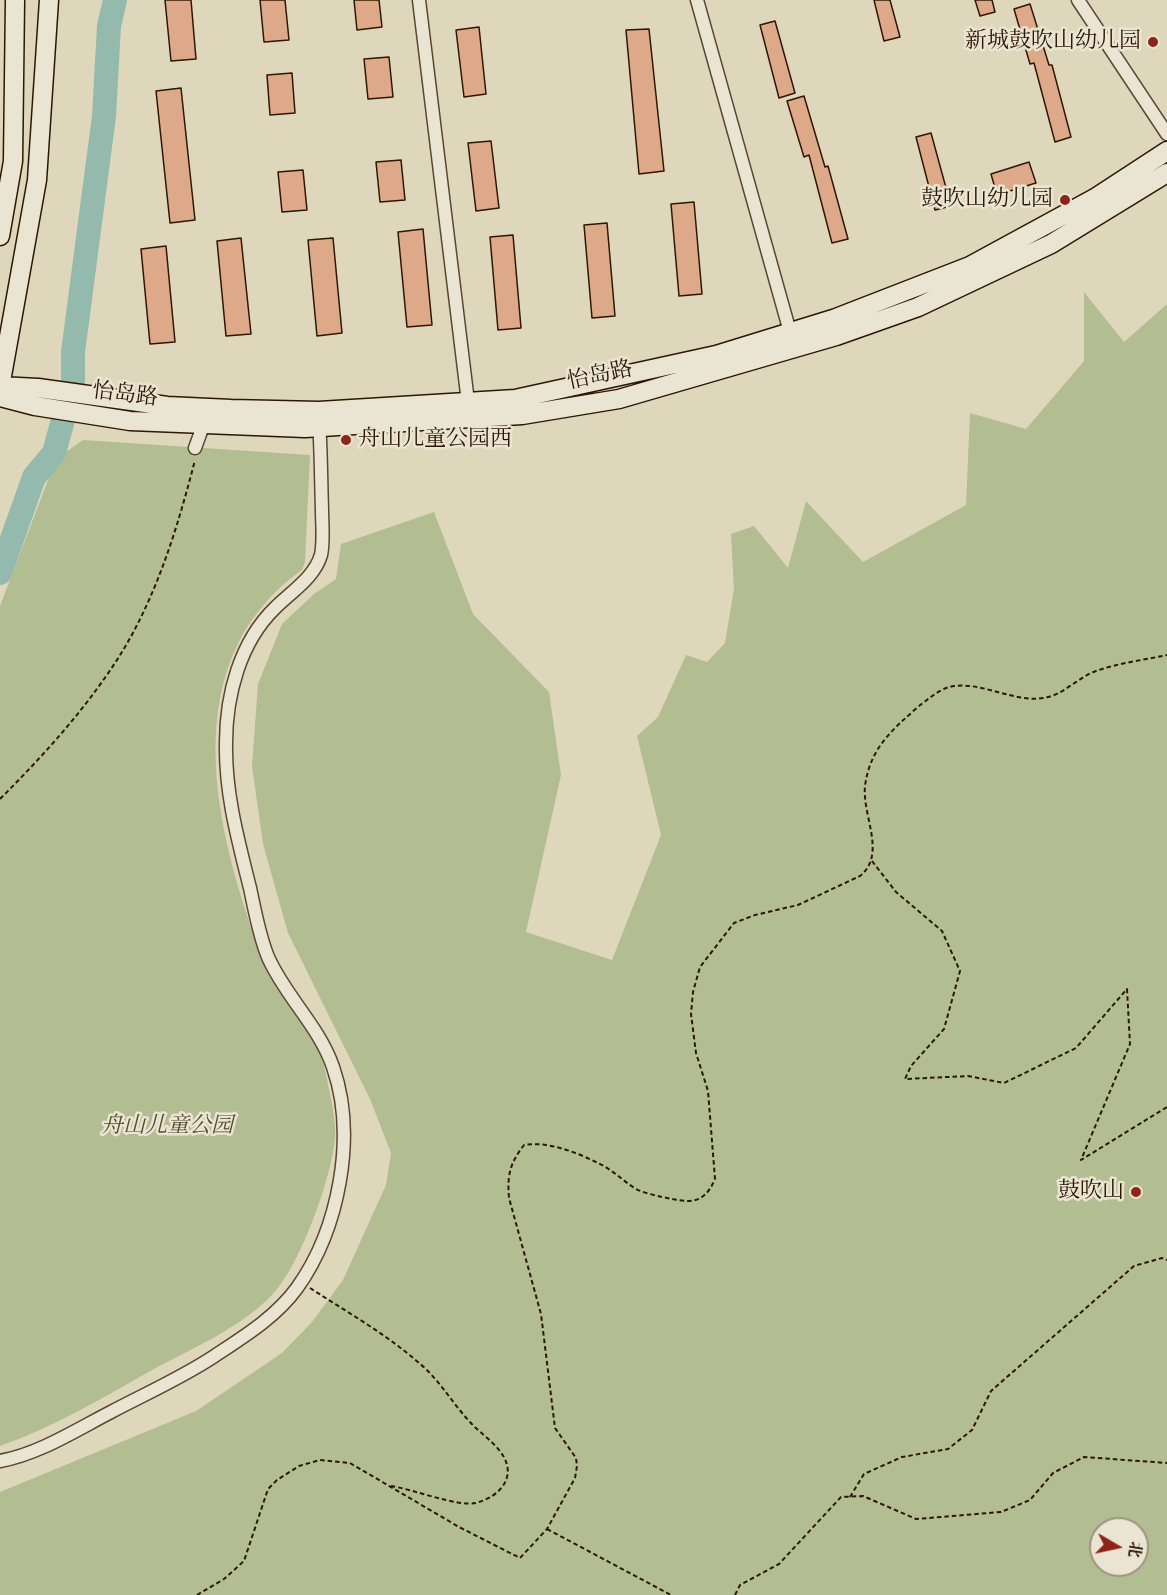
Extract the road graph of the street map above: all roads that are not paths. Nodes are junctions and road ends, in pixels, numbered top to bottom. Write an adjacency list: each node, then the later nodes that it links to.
1 (15, 0): 9 (street)
2 (49, 0): 11 (street)
3 (419, 0): 14 (street)
4 (697, 0): 10 (street)
5 (1078, 0): 6 (street)
6 (1167, 134)
7 (1167, 151): 10 (street)
8 (1167, 173): 15 (street, 怡岛路)
9 (0, 236)
10 (790, 332): 14 (street)
11 (0, 386): 13 (street)
12 (0, 397): 13 (street, 怡岛路)
13 (37, 397): 15 (street); 16 (street, 怡岛路)
14 (468, 402): 15 (street)
15 (319, 419): 16 (street, 怡岛路); 18 (street)
16 (203, 426): 17 (street)
17 (195, 448)
18 (0, 1461)

